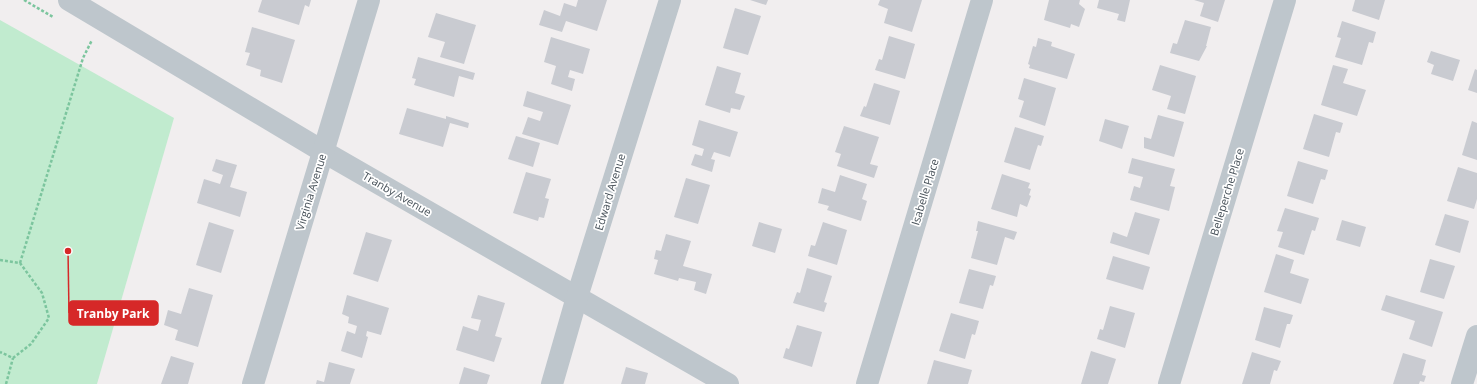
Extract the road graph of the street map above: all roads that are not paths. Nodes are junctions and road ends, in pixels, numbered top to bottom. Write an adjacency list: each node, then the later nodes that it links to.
1 (69, 0): 6 (street, Tranby Avenue)
2 (369, 0): 6 (street, Virginia Avenue)
3 (670, 0): 7 (street, Edward Avenue)
4 (982, 0): 12 (street, Isabelle Place)
5 (1285, 0): 13 (street, Belleperche Place)
6 (324, 152): 7 (street, Tranby Avenue); 9 (street, Virginia Avenue)
7 (577, 297): 10 (street, Edward Avenue); 11 (street, Tranby Avenue)
8 (1477, 336): 14 (street)
9 (253, 384)
10 (552, 384)
11 (728, 384)
12 (867, 384)
13 (1169, 384)
14 (1462, 384)

